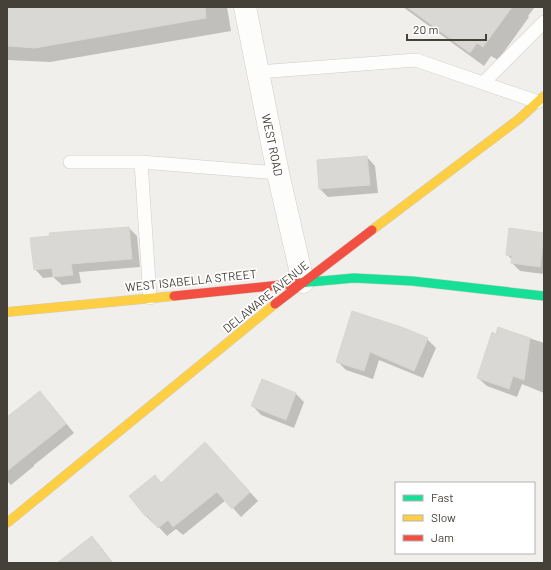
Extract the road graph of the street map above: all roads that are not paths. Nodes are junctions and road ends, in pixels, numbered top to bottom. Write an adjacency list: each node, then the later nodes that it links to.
1 (245, 7): 3 (street, WEST ROAD)
2 (544, 22): 4 (lane)
3 (258, 72): 4 (lane); 8 (street, WEST ROAD)
4 (483, 83): 5 (lane)
5 (541, 99): 9 (street, DELAWARE AVENUE)
6 (70, 162): 7 (lane)
7 (141, 162): 8 (lane); 11 (lane)
8 (278, 173): 9 (street, WEST ROAD)
9 (302, 282): 10 (street, WEST ISABELLA STREET); 11 (street, WEST ISABELLA STREET); 13 (street, DELAWARE AVENUE)
10 (544, 296)
11 (150, 298): 12 (street, WEST ISABELLA STREET)
12 (7, 312)
13 (7, 523)

